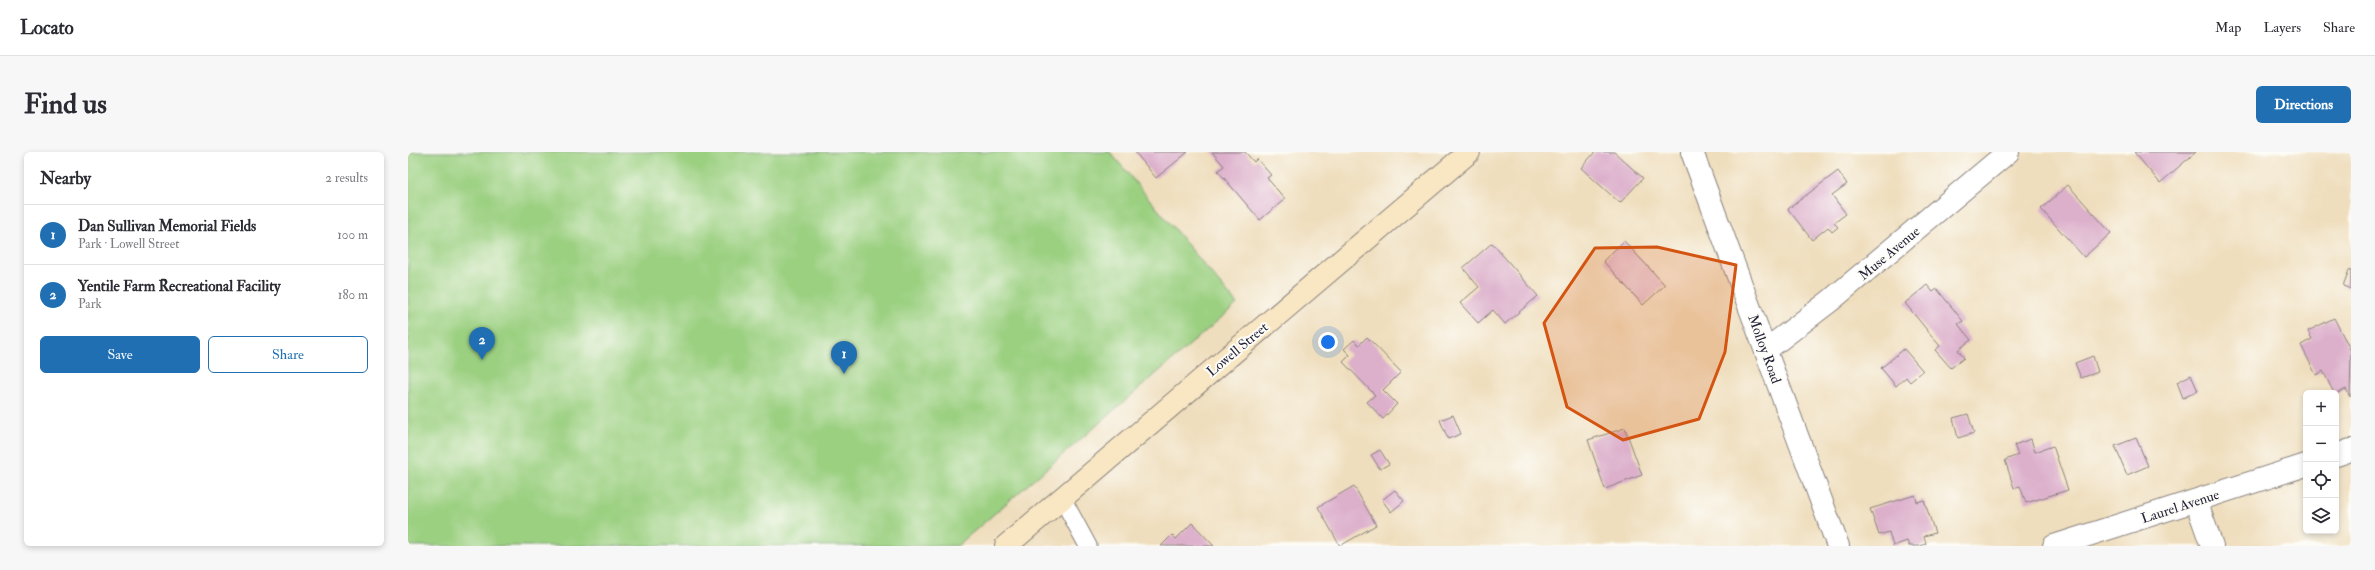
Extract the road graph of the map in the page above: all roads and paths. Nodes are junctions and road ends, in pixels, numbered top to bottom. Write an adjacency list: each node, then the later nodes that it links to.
1 (1468, 152): 8 (main road, Lowell Street)
2 (1692, 152): 4 (street, Molloy Road)
3 (2008, 152): 4 (street, Muse Avenue)
4 (1766, 350): 12 (street, Molloy Road)
5 (2351, 450): 6 (street)
6 (2339, 454)
7 (2303, 466): 9 (street, Laurel Avenue)
8 (1062, 498): 10 (main road, Lowell Street); 11 (lane)
9 (2196, 501): 13 (street, Laurel Avenue); 14 (street)
10 (1006, 546)
11 (1088, 546)
12 (1838, 546)
13 (2054, 546)
14 (2212, 546)

